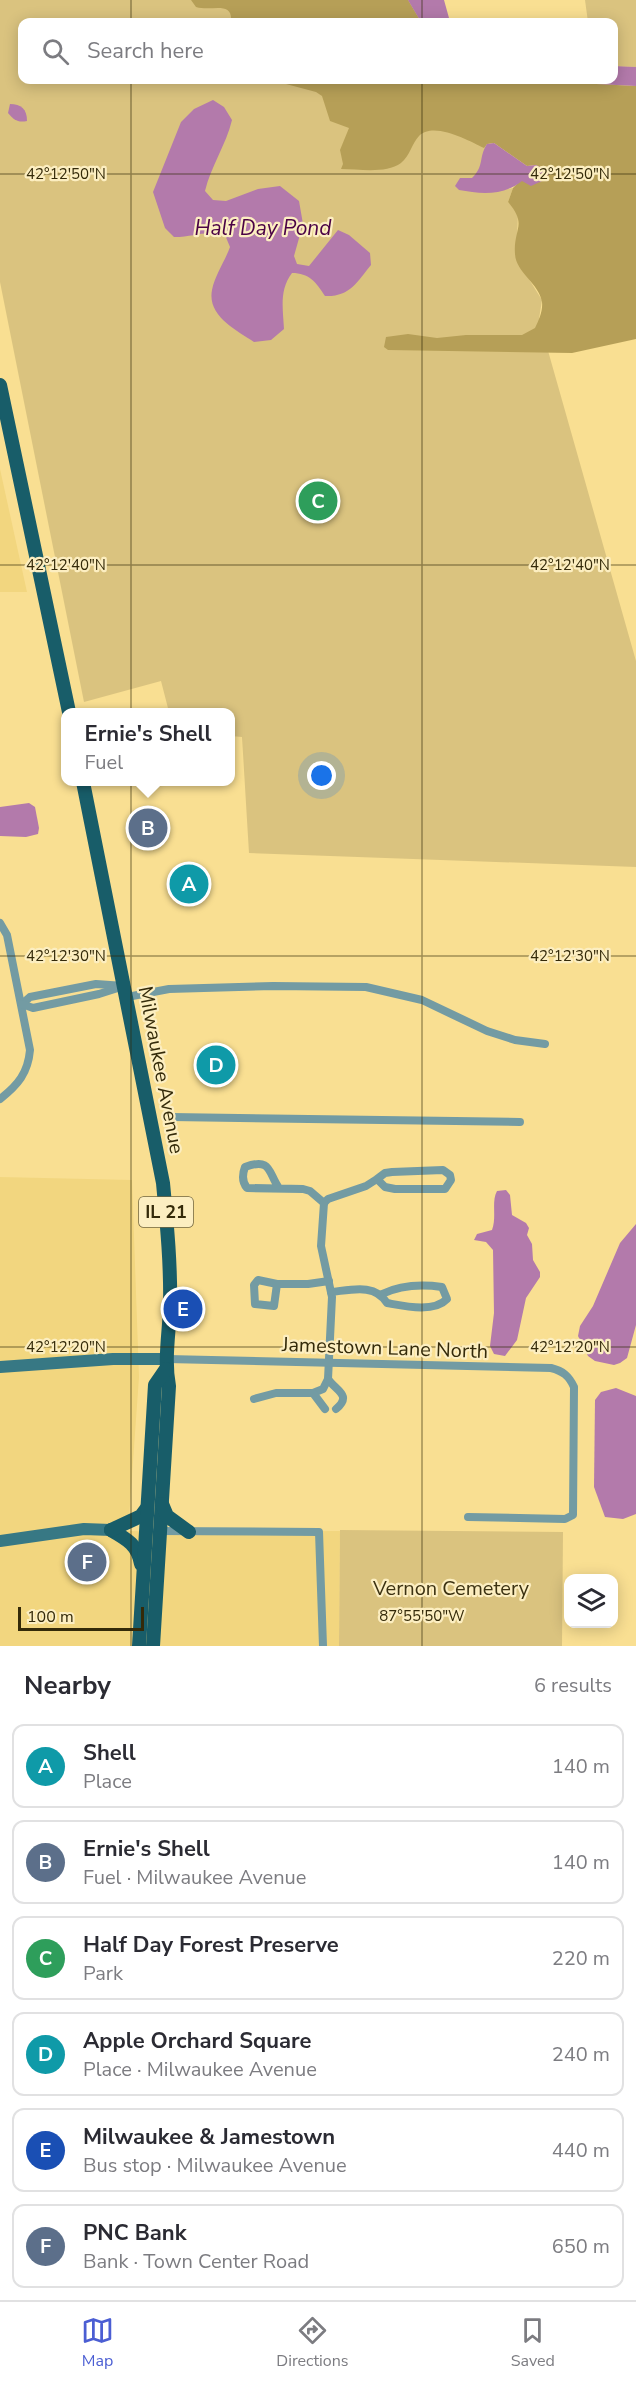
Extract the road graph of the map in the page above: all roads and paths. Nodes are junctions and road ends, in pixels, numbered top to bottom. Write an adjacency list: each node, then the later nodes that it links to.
1 (0, 385): 2 (main road)
2 (68, 708)
3 (84, 786): 5 (main road, Milwaukee Avenue / IL 21)
4 (0, 923): 6 (street)
5 (126, 992): 6 (street); 7 (street); 19 (main road, Milwaukee Avenue / IL 21)
6 (22, 1004): 8 (street)
7 (545, 1044)
8 (0, 1099)
9 (171, 1117): 10 (street)
10 (520, 1122)
11 (377, 1179): 11 (street); 13 (street)
12 (279, 1188): 13 (street)
13 (324, 1203): 14 (street)
14 (329, 1281): 15 (street); 16 (street)
15 (277, 1284)
16 (331, 1292): 17 (street); 18 (street)
17 (382, 1294): 17 (street)
18 (329, 1363): 19 (street, Jamestown Lane North); 21 (street); 28 (street, Jamestown Lane North)
19 (166, 1364): 20 (street); 26 (main road, Milwaukee Avenue / IL 21); 27 (main road, Milwaukee Avenue / IL 21)
20 (0, 1367)
21 (328, 1379): 22 (street); 25 (street)
22 (313, 1394): 23 (street); 24 (street)
23 (254, 1399)
24 (325, 1409)
25 (336, 1409)
26 (162, 1504): 31 (main road, Milwaukee Avenue / IL 21); 32 (main road)
27 (147, 1508): 29 (main road); 30 (main road, Milwaukee Avenue / IL 21)
28 (468, 1518)
29 (111, 1530): 33 (street); 34 (main road)
30 (146, 1530): 31 (street); 34 (main road, Milwaukee Avenue / IL 21)
31 (167, 1532): 32 (street); 36 (main road, Milwaukee Avenue / IL 21)
32 (189, 1532): 37 (street)
33 (0, 1541)
34 (143, 1576): 35 (main road, Milwaukee Avenue / IL 21)
35 (139, 1646)
36 (153, 1646)
37 (323, 1646)

